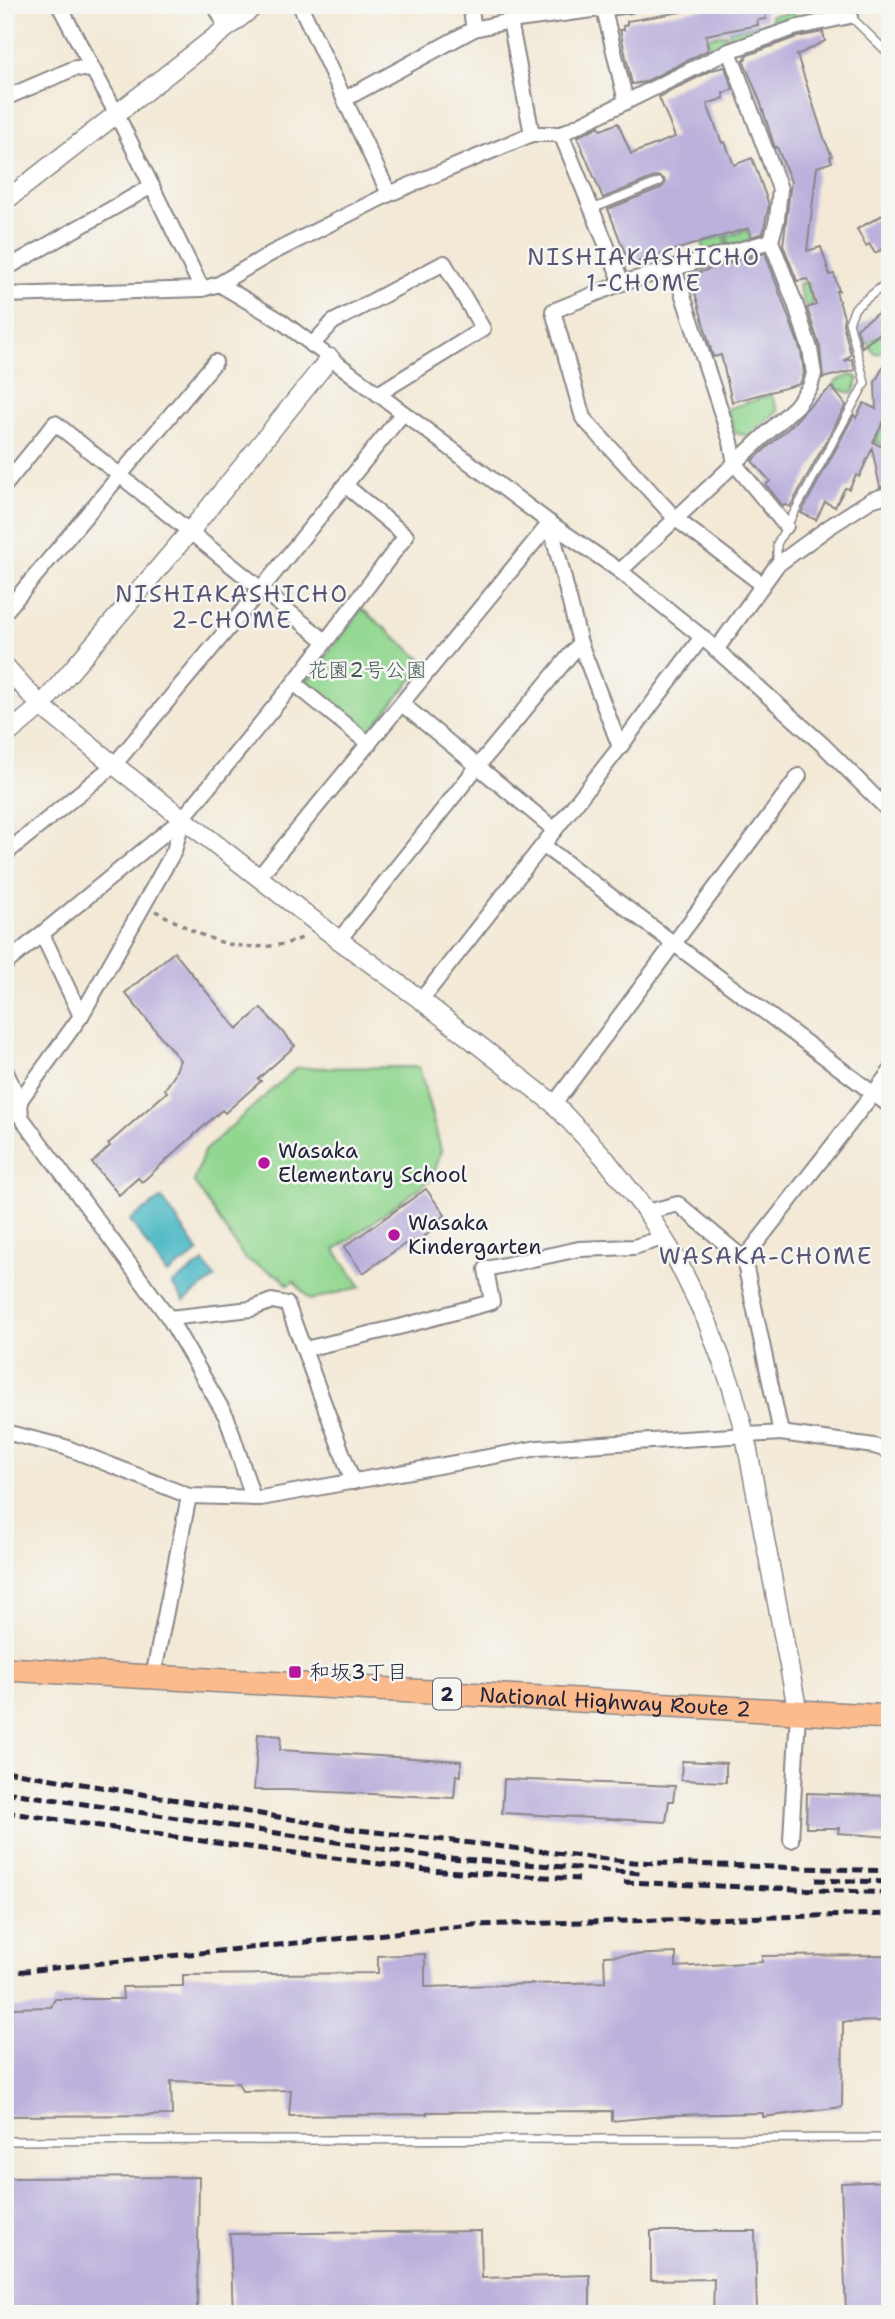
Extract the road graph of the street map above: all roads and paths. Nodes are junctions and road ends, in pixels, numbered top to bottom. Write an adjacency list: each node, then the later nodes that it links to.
1 (59, 5): 14 (street)
2 (215, 5): 10 (street)
3 (256, 5): 10 (street)
4 (300, 5): 16 (street)
5 (470, 5): 11 (street)
6 (630, 5): 7 (street)
7 (604, 9): 9 (street); 17 (street)
8 (847, 10): 12 (street); 13 (lane)
9 (510, 21): 11 (street); 19 (street)
10 (227, 29): 18 (street)
11 (474, 29): 16 (street)
12 (729, 51): 17 (street); 26 (street)
13 (890, 55)
14 (92, 70): 15 (street); 18 (street)
15 (5, 98)
16 (345, 99): 23 (street)
17 (626, 102): 20 (street)
18 (117, 115): 22 (street); 24 (street)
19 (532, 134): 20 (street); 23 (street)
20 (561, 134): 25 (street)
21 (659, 182): 25 (lane)
22 (152, 186): 28 (street); 32 (street)
23 (389, 194): 31 (street)
24 (5, 201)
25 (592, 209): 30 (street)
26 (771, 241): 27 (street); 39 (street)
27 (674, 268): 30 (street); 39 (street)
28 (5, 270): 33 (street)
29 (890, 280): 46 (lane)
30 (622, 283): 44 (street)
31 (219, 284): 32 (street); 34 (street)
32 (202, 289): 33 (street)
33 (8, 295)
34 (313, 345): 35 (street); 37 (street)
35 (330, 358): 37 (street); 47 (street)
36 (215, 362): 40 (street)
37 (378, 394): 38 (street)
38 (403, 413): 42 (street); 45 (street)
39 (735, 464): 44 (street); 46 (street)
40 (121, 475): 41 (street); 47 (street); 52 (street)
41 (5, 485)
42 (345, 485): 51 (street); 54 (street)
43 (890, 494): 48 (street)
44 (676, 519): 49 (street); 50 (street)
45 (550, 523): 49 (street); 55 (street); 59 (street)
46 (786, 526): 48 (lane)
47 (191, 530): 51 (street); 60 (street)
48 (777, 565): 50 (street)
49 (620, 571): 53 (street)
50 (763, 585): 56 (street)
51 (262, 588): 54 (street); 64 (street)
52 (5, 612)
53 (702, 637): 56 (street); 63 (street)
54 (324, 640): 58 (street)
55 (580, 643): 63 (street); 65 (street)
56 (716, 650): 67 (street)
57 (5, 666): 60 (street)
58 (294, 682): 62 (street); 68 (street)
59 (402, 704): 62 (street); 65 (street)
60 (41, 706): 61 (street); 64 (street)
61 (5, 736)
62 (369, 744): 72 (street)
63 (621, 747): 69 (street)
64 (114, 765): 68 (street); 71 (street)
65 (477, 766): 69 (street); 76 (street)
66 (799, 776): 77 (street)
67 (890, 812)
68 (183, 818): 72 (street); 73 (street); 75 (street)
69 (555, 830): 70 (street)
70 (544, 846): 77 (street); 79 (street)
71 (5, 853)
72 (258, 878): 74 (street)
73 (144, 906): 74 (path); 80 (street)
74 (319, 924): 76 (street)
75 (42, 934): 78 (street); 80 (street)
76 (339, 940): 79 (street)
77 (675, 943): 83 (street); 85 (street)
78 (5, 964)
79 (421, 1000): 85 (street)
80 (81, 1016): 84 (street)
81 (5, 1070): 84 (street)
82 (890, 1072): 83 (street)
83 (874, 1093): 86 (street); 90 (street)
84 (20, 1102): 87 (street); 91 (street)
85 (554, 1104): 88 (street)
86 (890, 1106)
87 (5, 1121)
88 (647, 1212): 89 (street); 90 (street)
89 (663, 1238): 92 (street); 95 (street)
90 (744, 1259): 94 (street)
91 (169, 1318): 92 (street); 99 (street)
92 (305, 1349): 97 (street)
93 (5, 1432): 98 (street)
94 (781, 1433): 95 (street); 96 (street)
95 (745, 1435): 97 (street); 102 (street)
96 (890, 1451)
97 (353, 1482): 99 (street)
98 (188, 1496): 99 (street); 101 (street)
99 (253, 1498)
100 (5, 1669): 101 (highway, National Highway Route 2 / 2)
101 (153, 1677): 102 (highway, National Highway Route 2 / 2)
102 (798, 1713): 103 (highway, National Highway Route 2 / 2); 104 (street)
103 (890, 1717)
104 (791, 1840)
105 (890, 2138): 106 (lane)
106 (5, 2141)

